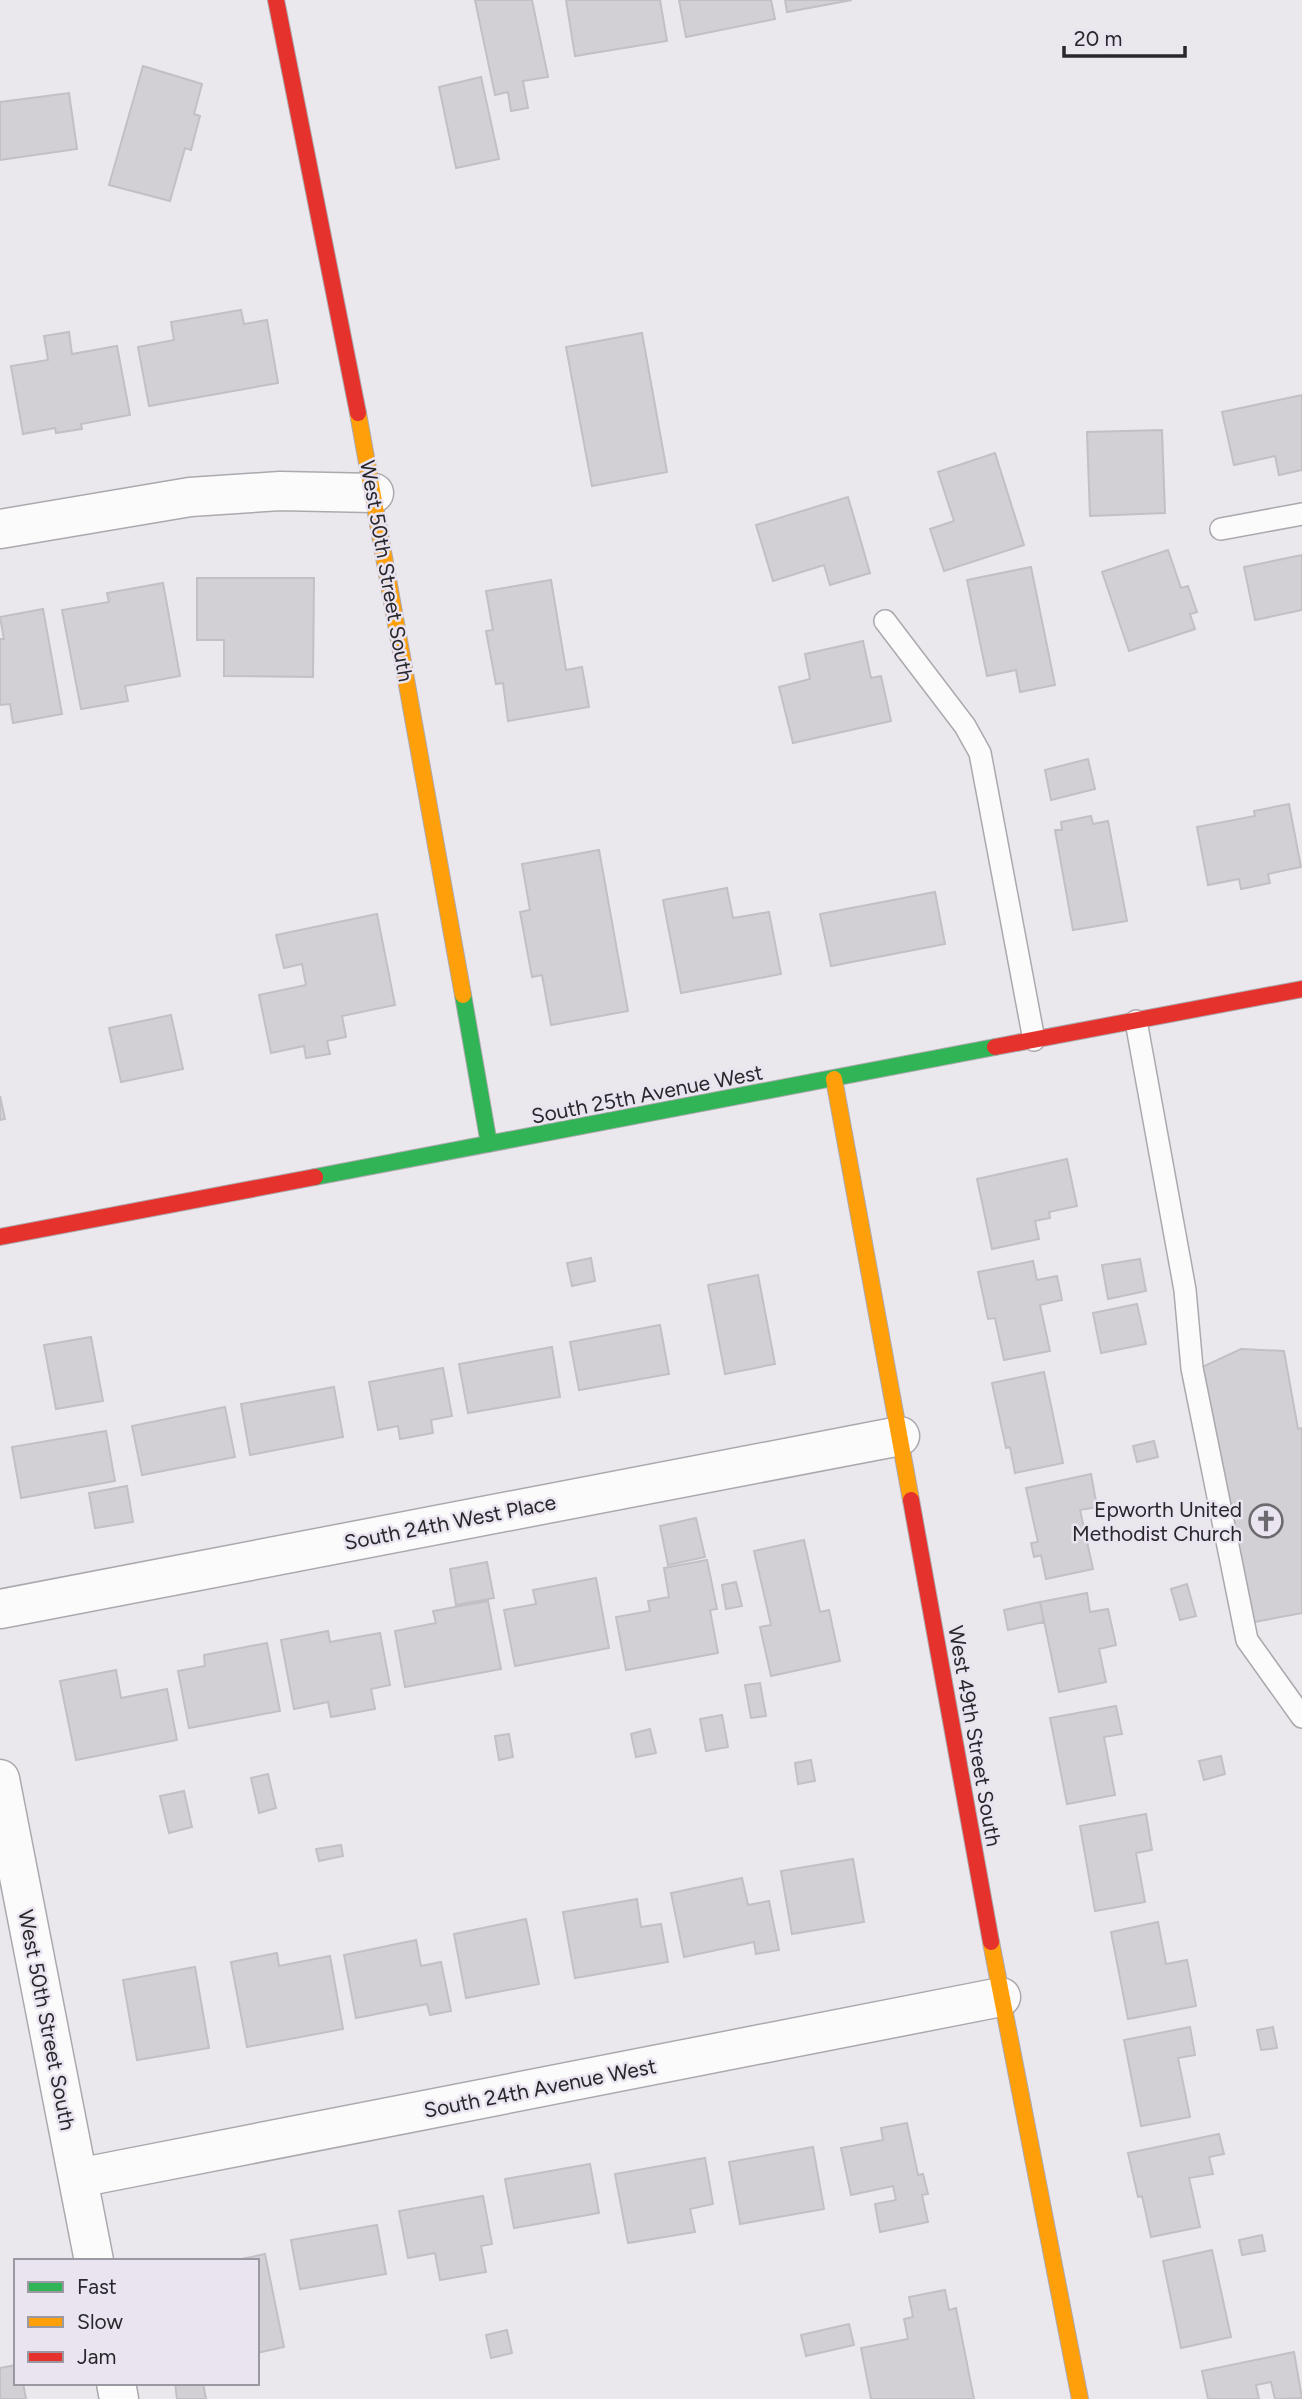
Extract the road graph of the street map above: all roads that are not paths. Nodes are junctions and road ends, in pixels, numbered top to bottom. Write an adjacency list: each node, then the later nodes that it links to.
1 (276, 0): 2 (street, West 50th Street South)
2 (374, 493): 4 (street); 11 (street, West 50th Street South)
3 (1302, 514): 5 (lane)
4 (0, 529)
5 (1221, 529)
6 (886, 621): 9 (lane)
7 (1302, 989): 8 (street, South 25th Avenue West)
8 (1136, 1021): 9 (street, South 25th Avenue West); 15 (lane)
9 (1034, 1040): 10 (street, South 25th Avenue West)
10 (834, 1079): 11 (street, South 25th Avenue West); 13 (street, West 49th Street South)
11 (489, 1144): 12 (street, South 25th Avenue West)
12 (0, 1237)
13 (900, 1436): 14 (street, South 24th West Place); 17 (street, West 49th Street South)
14 (0, 1609)
15 (1302, 1717)
16 (0, 1779): 18 (street, West 50th Street South)
17 (1001, 1997): 18 (street, South 24th Avenue West); 20 (street, West 49th Street South)
18 (78, 2178): 19 (street, West 50th Street South)
19 (93, 2259)
20 (1080, 2399)

